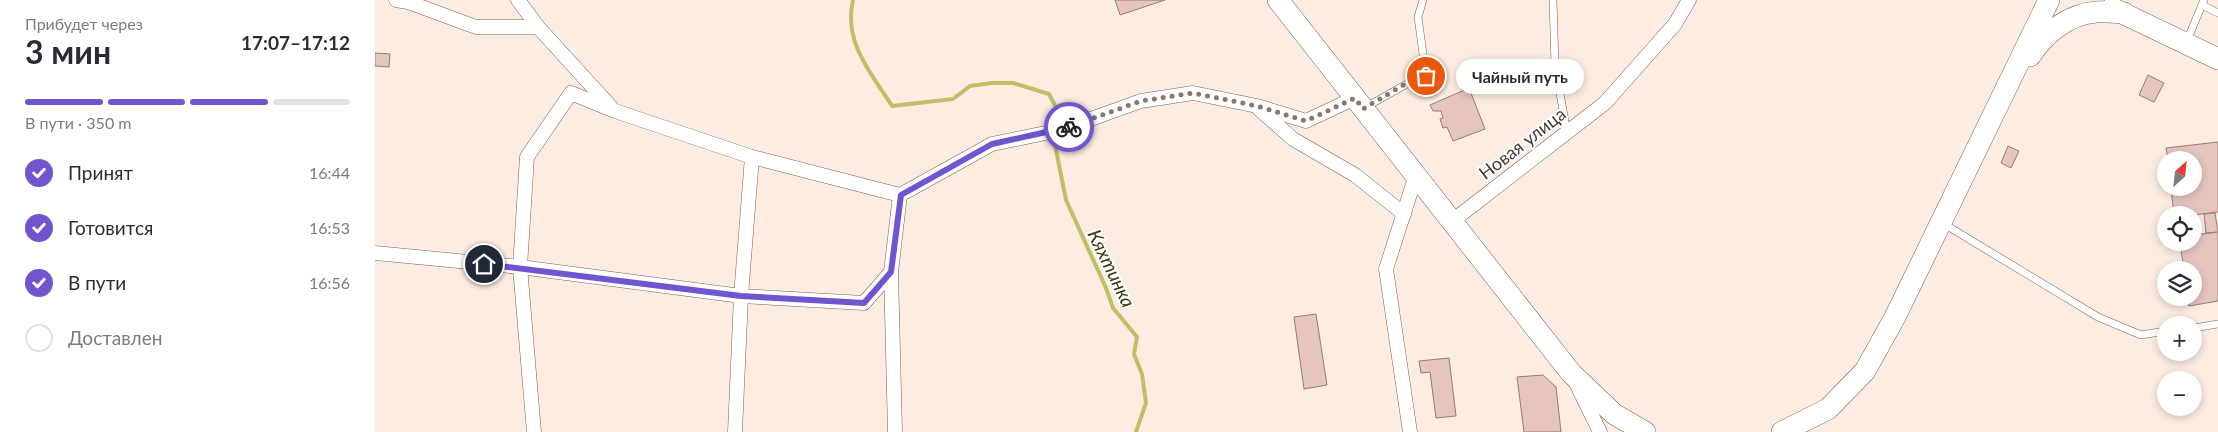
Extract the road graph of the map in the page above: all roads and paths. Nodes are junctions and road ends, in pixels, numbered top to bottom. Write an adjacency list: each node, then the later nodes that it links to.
1 (396, 0): 12 (street)
2 (518, 0): 12 (street)
3 (1278, 0): 17 (main road)
4 (1423, 0): 17 (lane)
5 (1553, 0): 20 (lane)
6 (1689, 0): 20 (street, Новая улица)
7 (2049, 0): 16 (main road)
8 (2096, 0): 10 (main road)
9 (2203, 2): 11 (lane); 13 (lane)
10 (2119, 4): 13 (main road); 15 (main road); 16 (main road)
11 (2218, 12)
12 (538, 27): 19 (street)
13 (2189, 36): 14 (main road)
14 (2218, 51)
15 (2218, 59)
16 (2002, 100): 26 (main road)
17 (1359, 104): 18 (street); 22 (main road)
18 (1257, 106): 23 (street); 24 (street)
19 (615, 111): 21 (street); 28 (street)
20 (1567, 133): 25 (street, Новая улица)
21 (752, 157): 23 (street); 30 (street)
22 (1416, 175): 24 (street); 25 (main road)
23 (901, 195): 29 (street)
24 (1404, 214): 38 (street)
25 (1451, 222): 34 (main road)
26 (1942, 222): 33 (lane); 41 (main road)
27 (375, 253): 28 (street)
28 (520, 267): 30 (street); 35 (street)
29 (891, 272): 30 (street); 37 (street)
30 (741, 296): 36 (street)
31 (2218, 324): 32 (lane)
32 (2202, 327)
33 (2157, 332)
34 (1571, 373): 39 (street); 40 (main road)
35 (534, 432)
36 (735, 432)
37 (895, 432)
38 (1410, 432)
39 (1600, 432)
40 (1645, 432)
41 (1782, 432)

